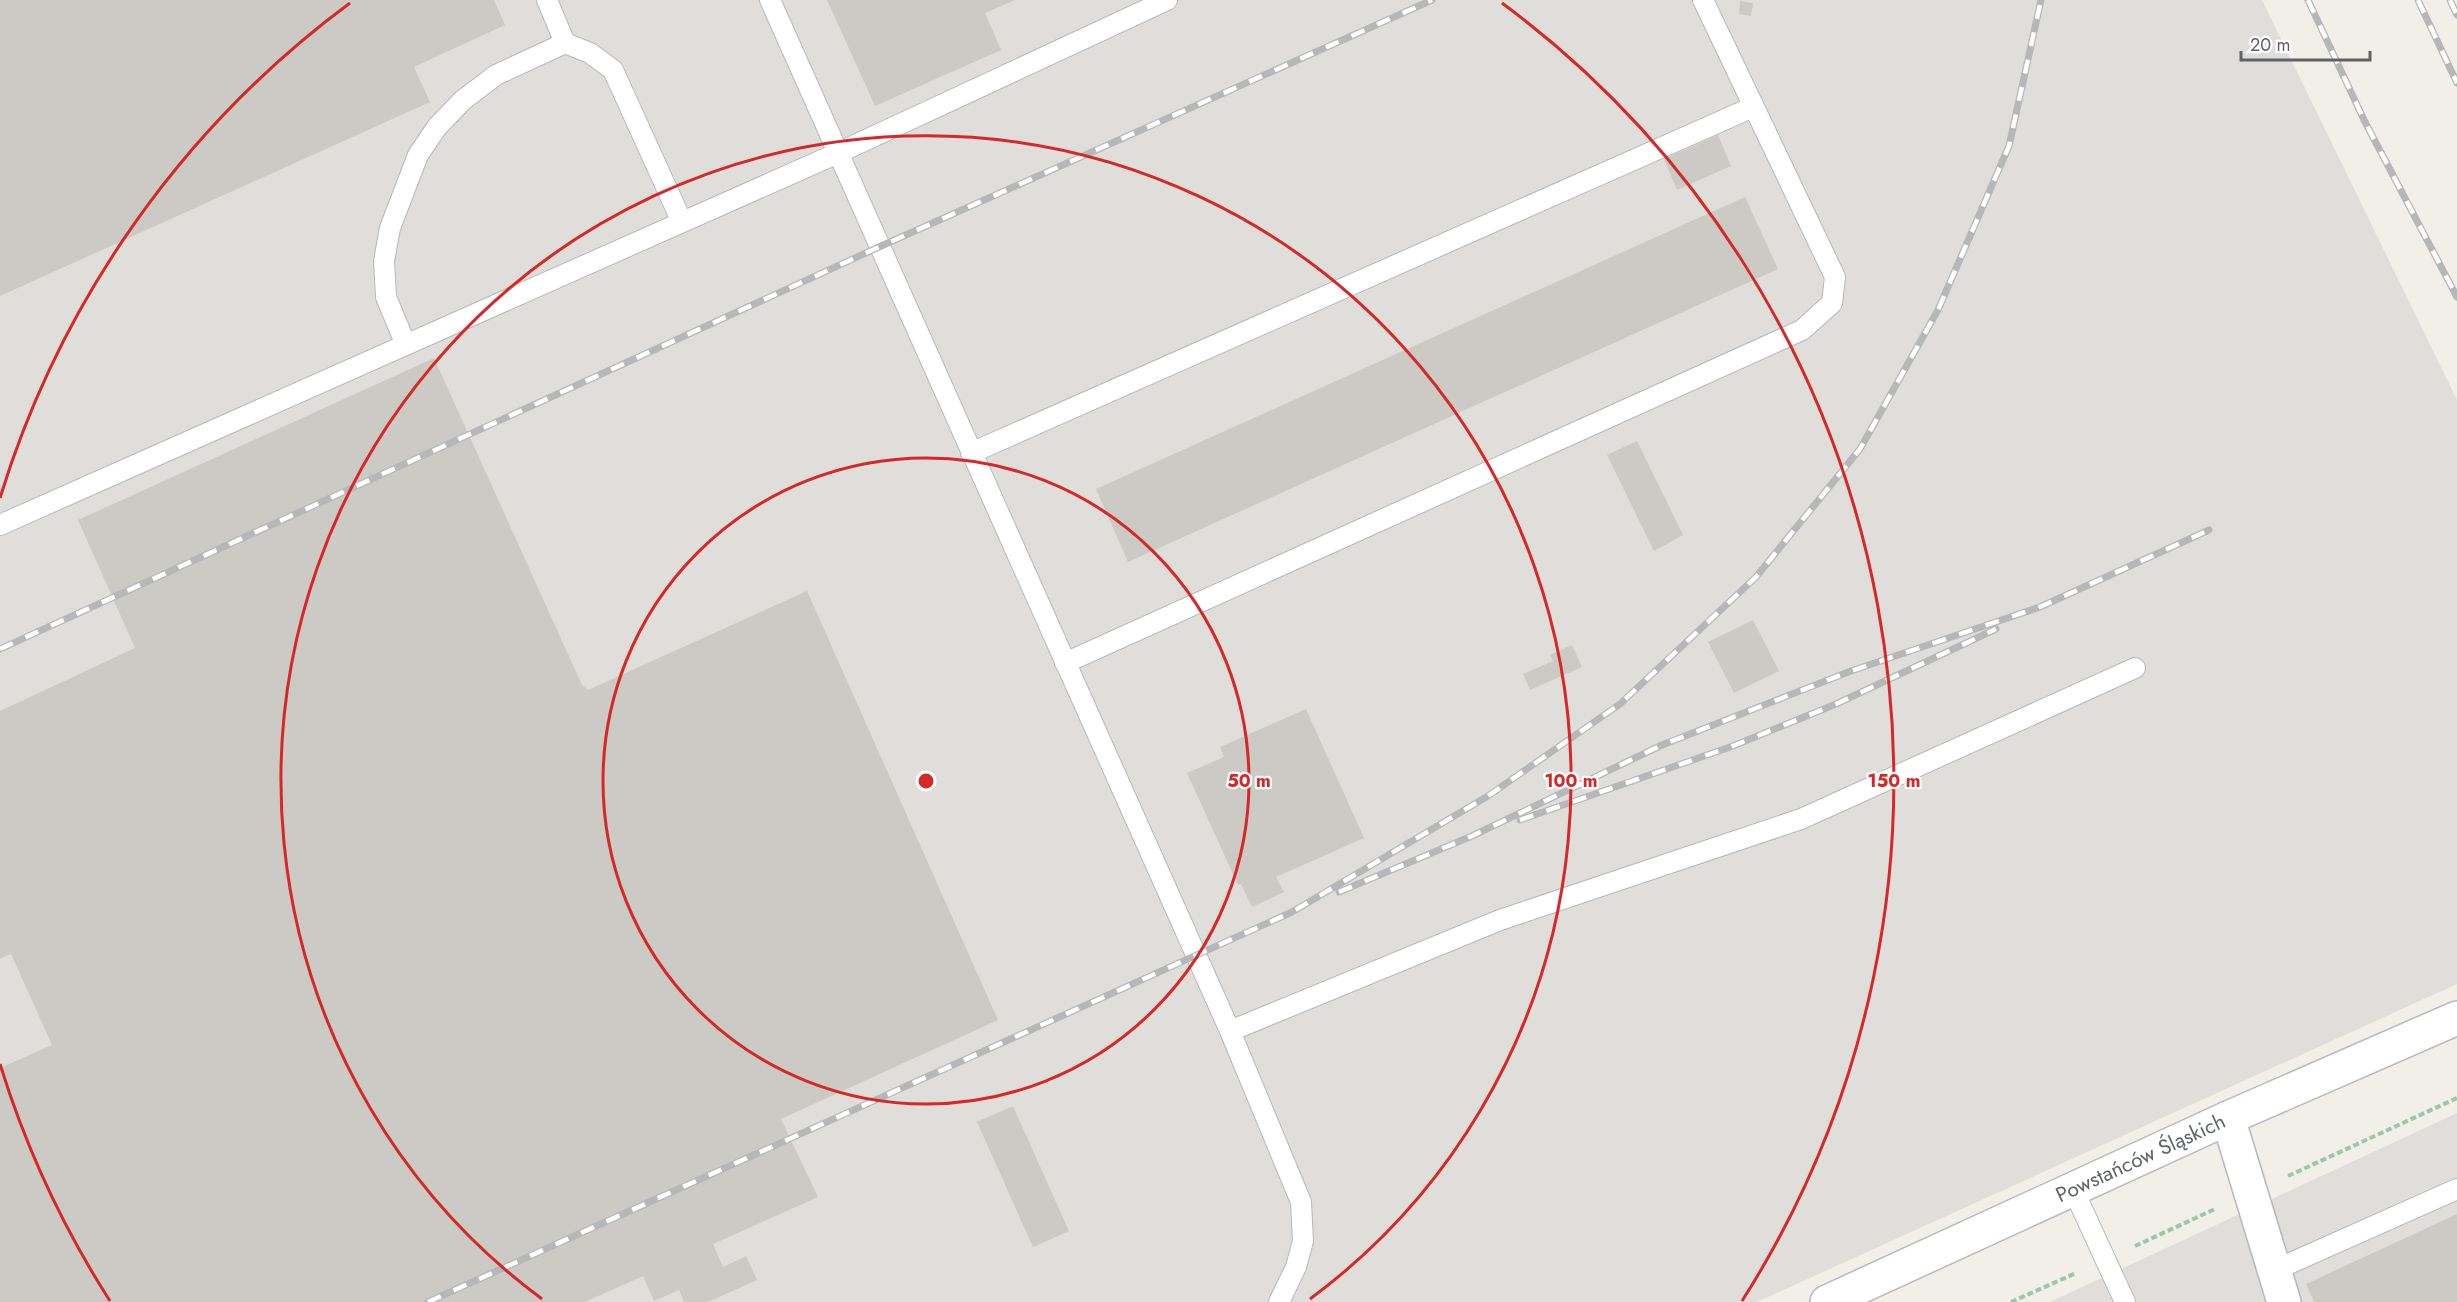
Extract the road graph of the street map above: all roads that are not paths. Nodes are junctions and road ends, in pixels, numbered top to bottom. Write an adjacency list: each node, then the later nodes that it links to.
1 (547, 0): 5 (lane)
2 (770, 0): 7 (lane)
3 (1167, 0): 7 (lane)
4 (1702, 0): 6 (lane)
5 (565, 43): 8 (lane); 9 (lane)
6 (1753, 106): 10 (lane); 12 (lane)
7 (838, 153): 8 (lane); 10 (lane)
8 (682, 222): 9 (lane)
9 (406, 345): 11 (lane)
10 (971, 453): 12 (lane)
11 (0, 525)
12 (1065, 663): 15 (lane)
13 (2135, 668): 15 (lane)
14 (2457, 1018): 16 (main road, Powstańców Śląskich)
15 (1230, 1031): 20 (lane)
16 (2228, 1118): 17 (main road, Powstańców Śląskich); 19 (main road)
17 (2073, 1189): 21 (main road, Powstańców Śląskich); 22 (lane)
18 (2457, 1189): 19 (lane)
19 (2274, 1270): 23 (main road)
20 (1279, 1302)
21 (1827, 1302)
22 (2125, 1302)
23 (2284, 1302)

